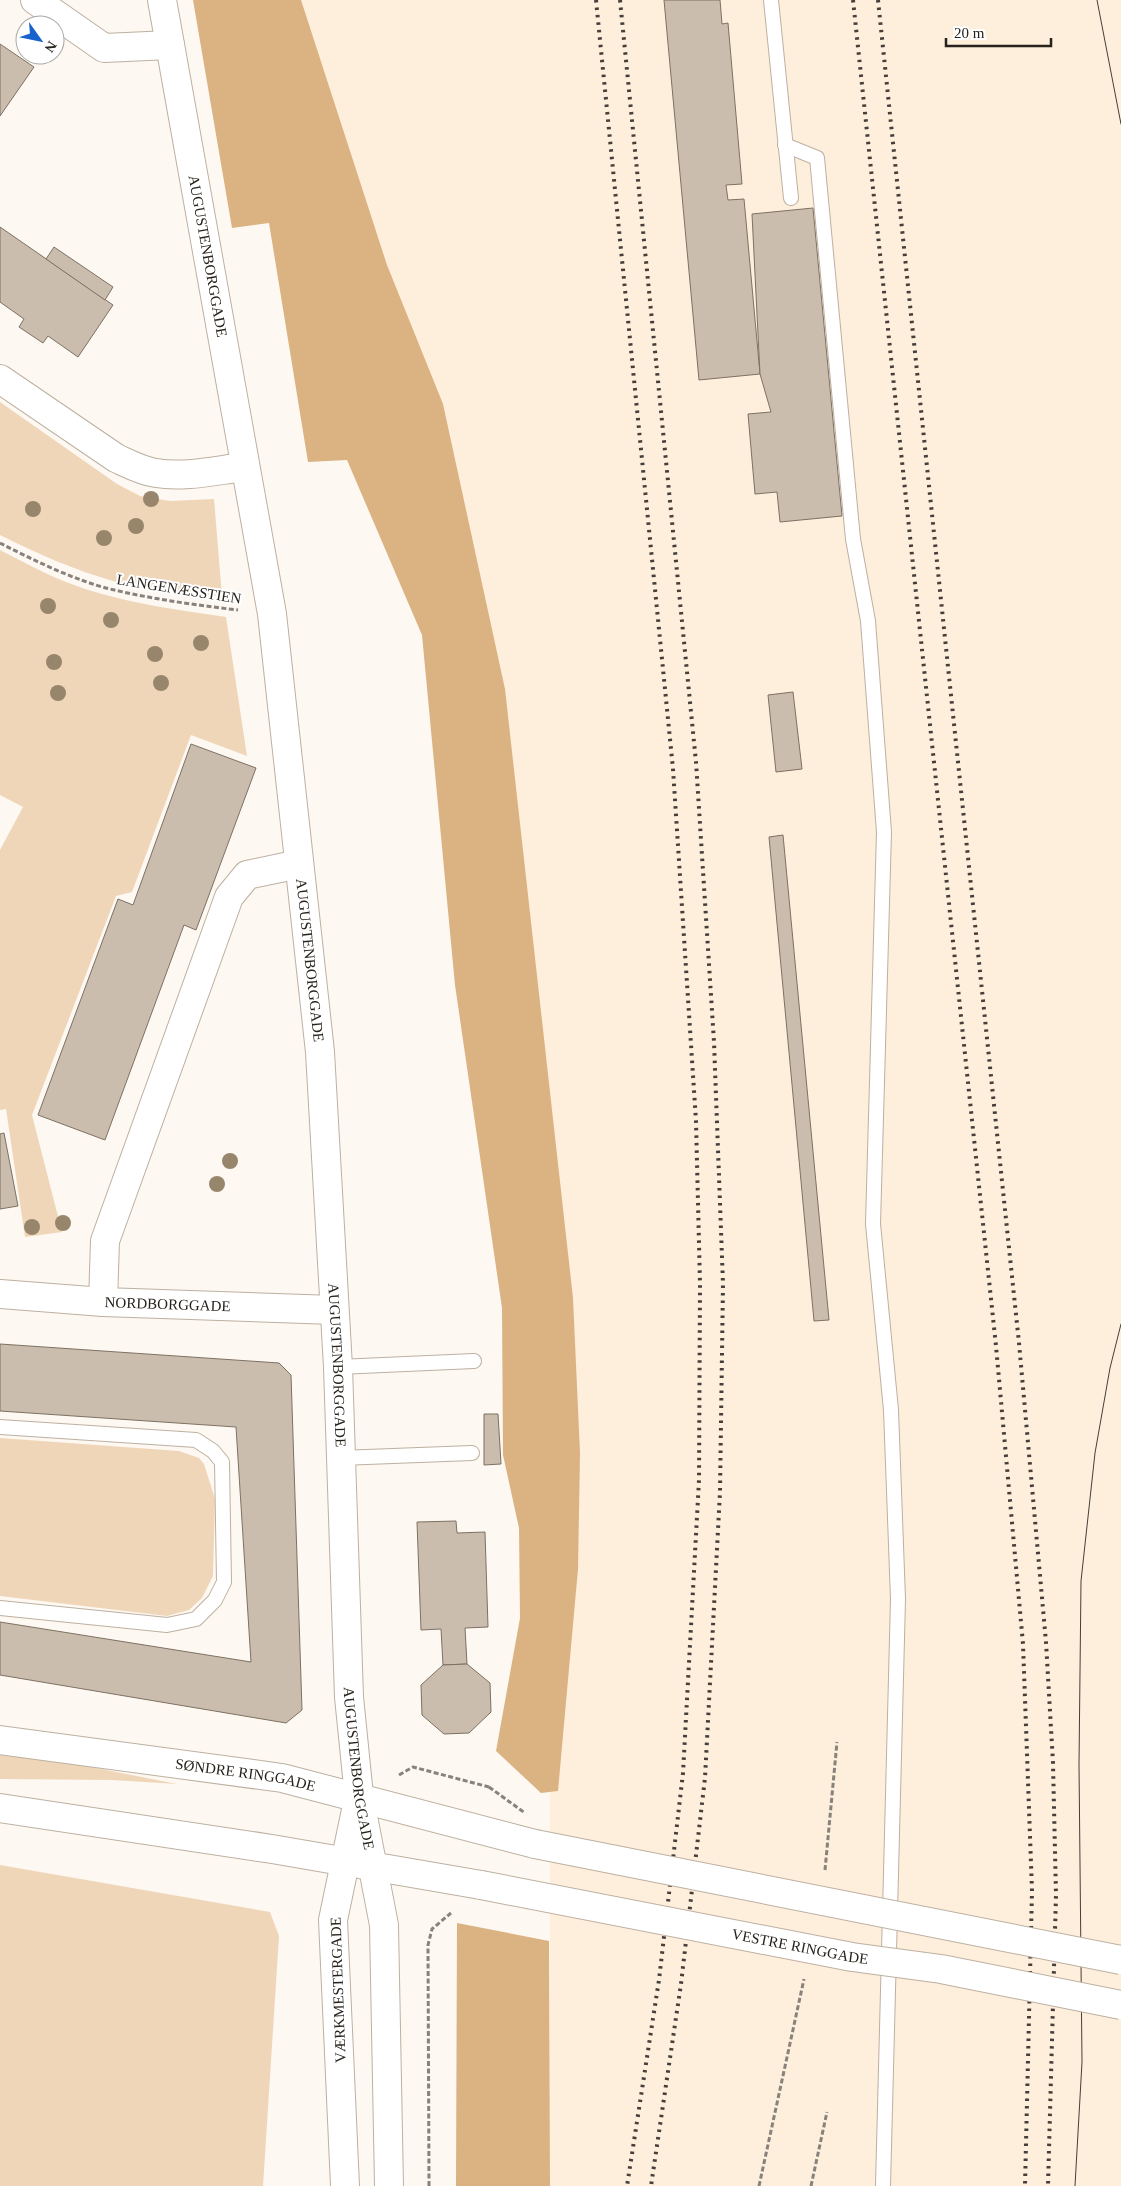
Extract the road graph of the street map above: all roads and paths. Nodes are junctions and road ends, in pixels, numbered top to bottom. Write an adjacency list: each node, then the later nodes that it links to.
1 (35, 0): 4 (street)
2 (162, 0): 4 (street, AUGUSTENBORGGADE)
3 (771, 0): 5 (lane)
4 (170, 45): 8 (street, AUGUSTENBORGGADE)
5 (785, 144): 6 (lane); 36 (lane)
6 (791, 198)
7 (0, 378): 8 (street)
8 (246, 467): 10 (street, AUGUSTENBORGGADE)
9 (0, 543): 10 (path, LANGENÆSSTIEN)
10 (272, 614): 11 (street, AUGUSTENBORGGADE)
11 (299, 864): 13 (street, AUGUSTENBORGGADE); 14 (street, AUGUSTENBORGGADE)
12 (0, 1294): 13 (street, NORDBORGGADE)
13 (103, 1302): 14 (street, NORDBORGGADE)
14 (334, 1310): 16 (street, AUGUSTENBORGGADE)
15 (474, 1361): 16 (lane)
16 (338, 1367): 19 (street, AUGUSTENBORGGADE)
17 (0, 1428): 20 (lane)
18 (472, 1453): 19 (lane)
19 (340, 1458): 24 (street, AUGUSTENBORGGADE)
20 (0, 1608)
21 (0, 1740): 24 (street, SØNDRE RINGGADE)
22 (413, 1767): 23 (path)
23 (489, 1787)
24 (359, 1796): 26 (street, VÆRKMESTERGADE); 27 (street, AUGUSTENBORGGADE); 29 (street, SØNDRE RINGGADE, bridge)
25 (0, 1808): 26 (street)
26 (346, 1862): 27 (street); 32 (street, VÆRKMESTERGADE)
27 (372, 1866): 30 (street, VESTRE RINGGADE, bridge); 33 (street)
28 (432, 1929): 34 (path)
29 (1121, 1960)
30 (1121, 2005)
31 (827, 2112): 35 (path)
32 (345, 2186)
33 (389, 2186)
34 (429, 2186)
35 (811, 2186)
36 (883, 2186)

